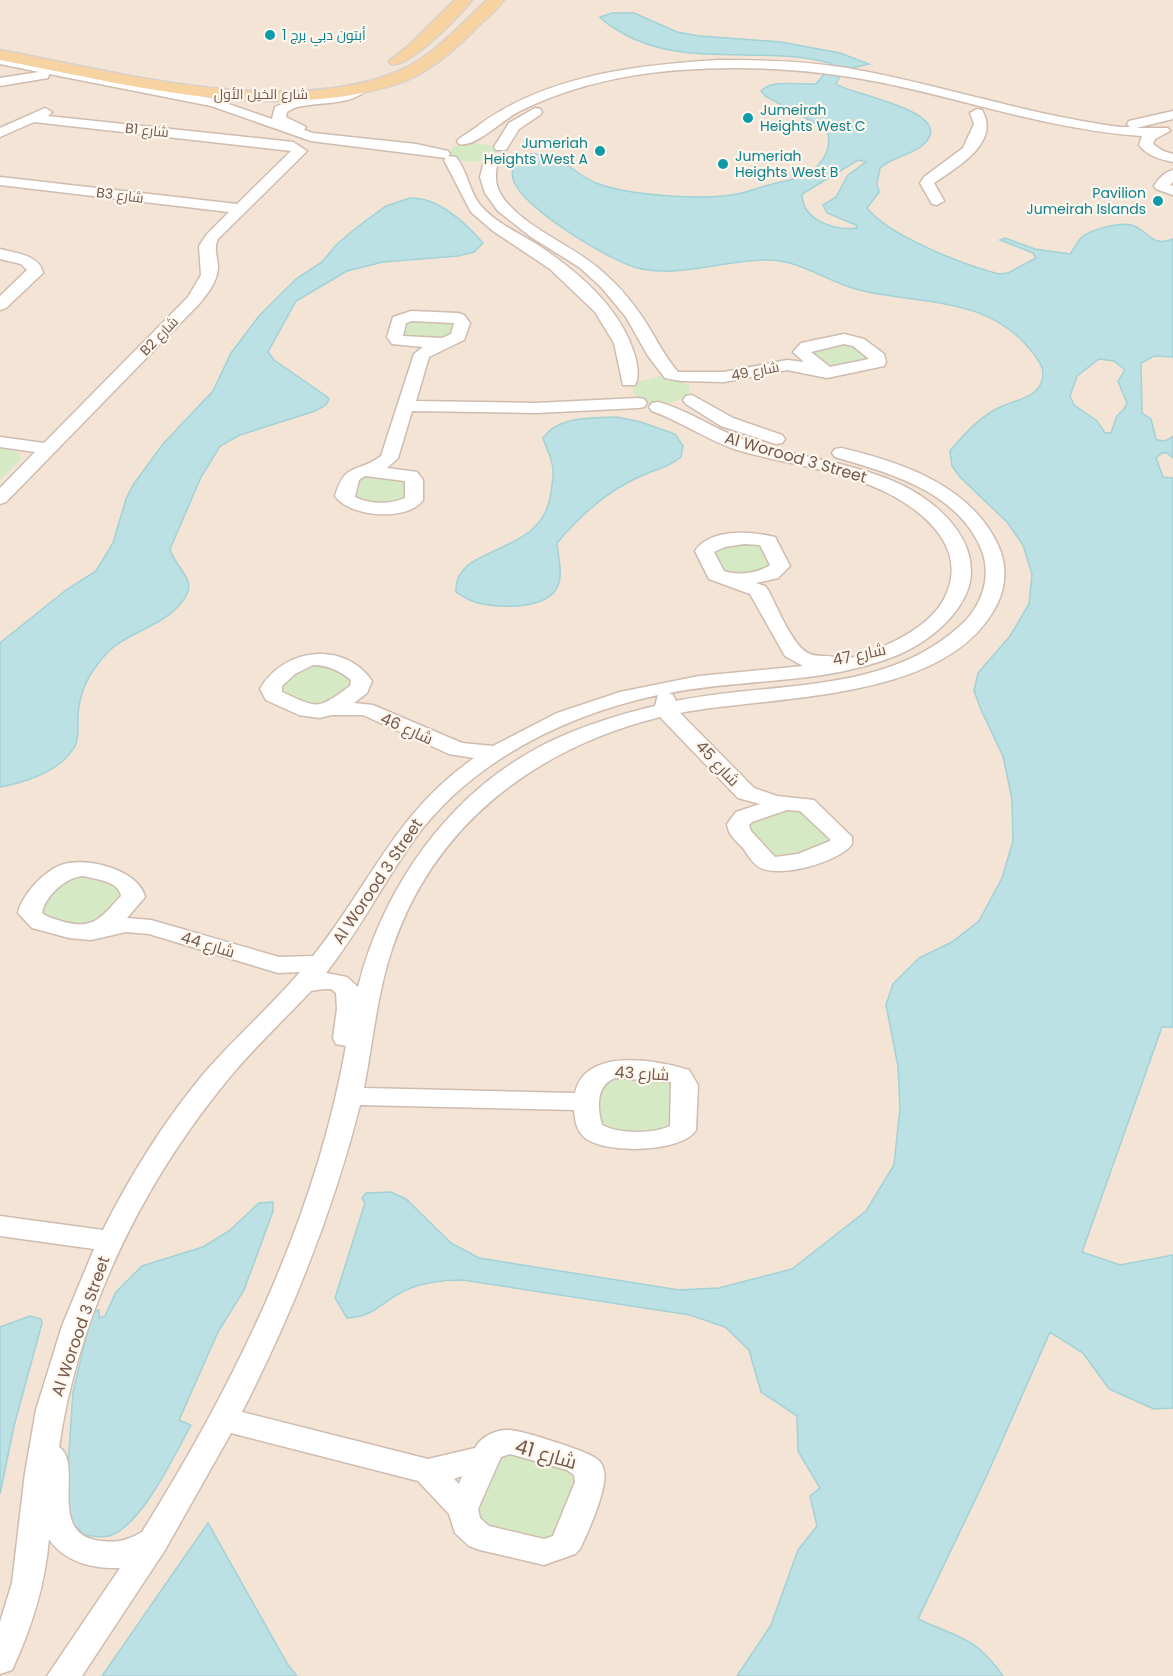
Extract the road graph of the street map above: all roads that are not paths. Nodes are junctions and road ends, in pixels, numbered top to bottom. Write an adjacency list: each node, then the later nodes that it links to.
1 (456, 0): 11 (main road)
2 (464, 0): 6 (main road)
3 (480, 0): 5 (main road)
4 (496, 0): 5 (main road, شارع الخيل الأول)
5 (471, 23): 20 (main road, شارع الخيل الأول)
6 (0, 40)
7 (0, 48): 14 (main road)
8 (69, 51): 17 (main road)
9 (0, 55): 14 (main road, شارع الخيل الأول)
10 (0, 60): 14 (street)
11 (384, 60)
12 (724, 66): 15 (street); 16 (street); 30 (street)
13 (0, 68): 19 (street)
14 (73, 72): 19 (street); 20 (main road, شارع الخيل الأول); 21 (street)
15 (810, 72): 16 (street); 18 (street)
16 (703, 74): 31 (street)
17 (340, 75)
18 (853, 78): 26 (street); 27 (street)
19 (0, 81)
20 (365, 86): 22 (street)
21 (198, 100): 22 (street); 33 (street)
22 (297, 103): 33 (street)
23 (58, 105): 25 (street)
24 (1173, 115): 27 (street)
25 (32, 118): 29 (street); 36 (street, B1 شارع)
26 (979, 120): 32 (street); 40 (street)
27 (1073, 124): 28 (street)
28 (1168, 130): 32 (street)
29 (0, 133)
30 (464, 141): 31 (street); 33 (street)
31 (501, 147): 35 (street)
32 (1154, 151): 34 (street)
33 (457, 157): 35 (street); 43 (street)
34 (1173, 160)
35 (491, 161): 42 (street)
36 (290, 162): 41 (street, B2 شارع)
37 (1173, 174): 39 (street)
38 (0, 181): 41 (street, B3 شارع)
39 (1173, 191)
40 (938, 201)
41 (240, 209): 62 (street, B2 شارع)
42 (523, 224): 43 (street); 44 (street)
43 (501, 229): 45 (street)
44 (540, 235): 45 (street); 54 (street)
45 (518, 241): 56 (street)
46 (0, 255): 47 (street)
47 (0, 305)
48 (407, 342): 49 (street); 49 (street); 51 (street)
49 (444, 343): 51 (street)
50 (801, 352): 52 (street, شارع 49); 53 (street); 53 (street, شارع 49)
51 (422, 354): 60 (street)
52 (787, 366): 53 (street, شارع 49); 55 (street, شارع 49)
53 (821, 370)
54 (676, 375): 55 (street, شارع 49); 56 (street, شارع 49); 57 (street, Al Worood 3 Street)
55 (724, 377): 57 (street, شارع 49)
56 (637, 378): 58 (street); 59 (street)
57 (695, 396): 59 (street, شارع 49); 71 (street, Al Worood 3 Street)
58 (573, 405): 59 (street); 60 (street)
59 (648, 405): 69 (street, Al Worood 3 Street)
60 (407, 406): 63 (street)
61 (0, 442): 62 (street)
62 (48, 449): 66 (street, B2 شارع)
63 (389, 458): 64 (street); 65 (street)
64 (365, 471): 65 (street); 65 (street)
65 (403, 473)
66 (0, 498)
67 (764, 582): 67 (street); 68 (street)
68 (788, 647): 69 (street, شارع 47); 71 (street)
69 (899, 648): 70 (street, Al Worood 3 Street)
70 (738, 677): 71 (street, Al Worood 3 Street); 73 (street)
71 (700, 692): 73 (street, Al Worood 3 Street); 74 (street, شارع 45); 76 (street, Al Worood 3 Street)
72 (363, 699): 72 (street, شارع 46); 75 (street, شارع 46)
73 (664, 710): 74 (street, شارع 45); 78 (street, Al Worood 3 Street)
74 (690, 733): 79 (street, شارع 45)
75 (448, 746): 76 (street, شارع 46); 77 (street, شارع 46)
76 (498, 752): 77 (street, Al Worood 3 Street)
77 (470, 770): 78 (street); 86 (street, Al Worood 3 Street)
78 (497, 784): 88 (street, Al Worood 3 Street)
79 (746, 793): 80 (street, شارع 45); 81 (street, شارع 45)
80 (785, 803): 81 (street); 81 (street, شارع 45)
81 (744, 817)
82 (133, 897): 83 (street, شارع 44); 84 (street); 84 (street, شارع 44)
83 (151, 927): 84 (street, شارع 44); 85 (street, شارع 44)
84 (103, 928)
85 (264, 962): 86 (street, شارع 44); 87 (street)
86 (320, 964): 87 (street, Al Worood 3 Street)
87 (295, 992): 88 (street); 91 (street, Al Worood 3 Street)
88 (351, 1084): 89 (street); 92 (street, Al Worood 3 Street)
89 (588, 1102)
90 (0, 1226): 91 (street)
91 (111, 1241): 93 (street, Al Worood 3 Street)
92 (223, 1419): 95 (street, شارع 41); 97 (street, Al Worood 3 Street)
93 (47, 1424): 97 (street); 98 (street, Al Worood 3 Street)
94 (483, 1457): 95 (street, شارع 41); 96 (street); 96 (street, شارع 41)
95 (428, 1471): 96 (street, شارع 41)
96 (463, 1509)
97 (154, 1541): 99 (street, Al Worood 3 Street)
98 (0, 1660)
99 (63, 1676)

